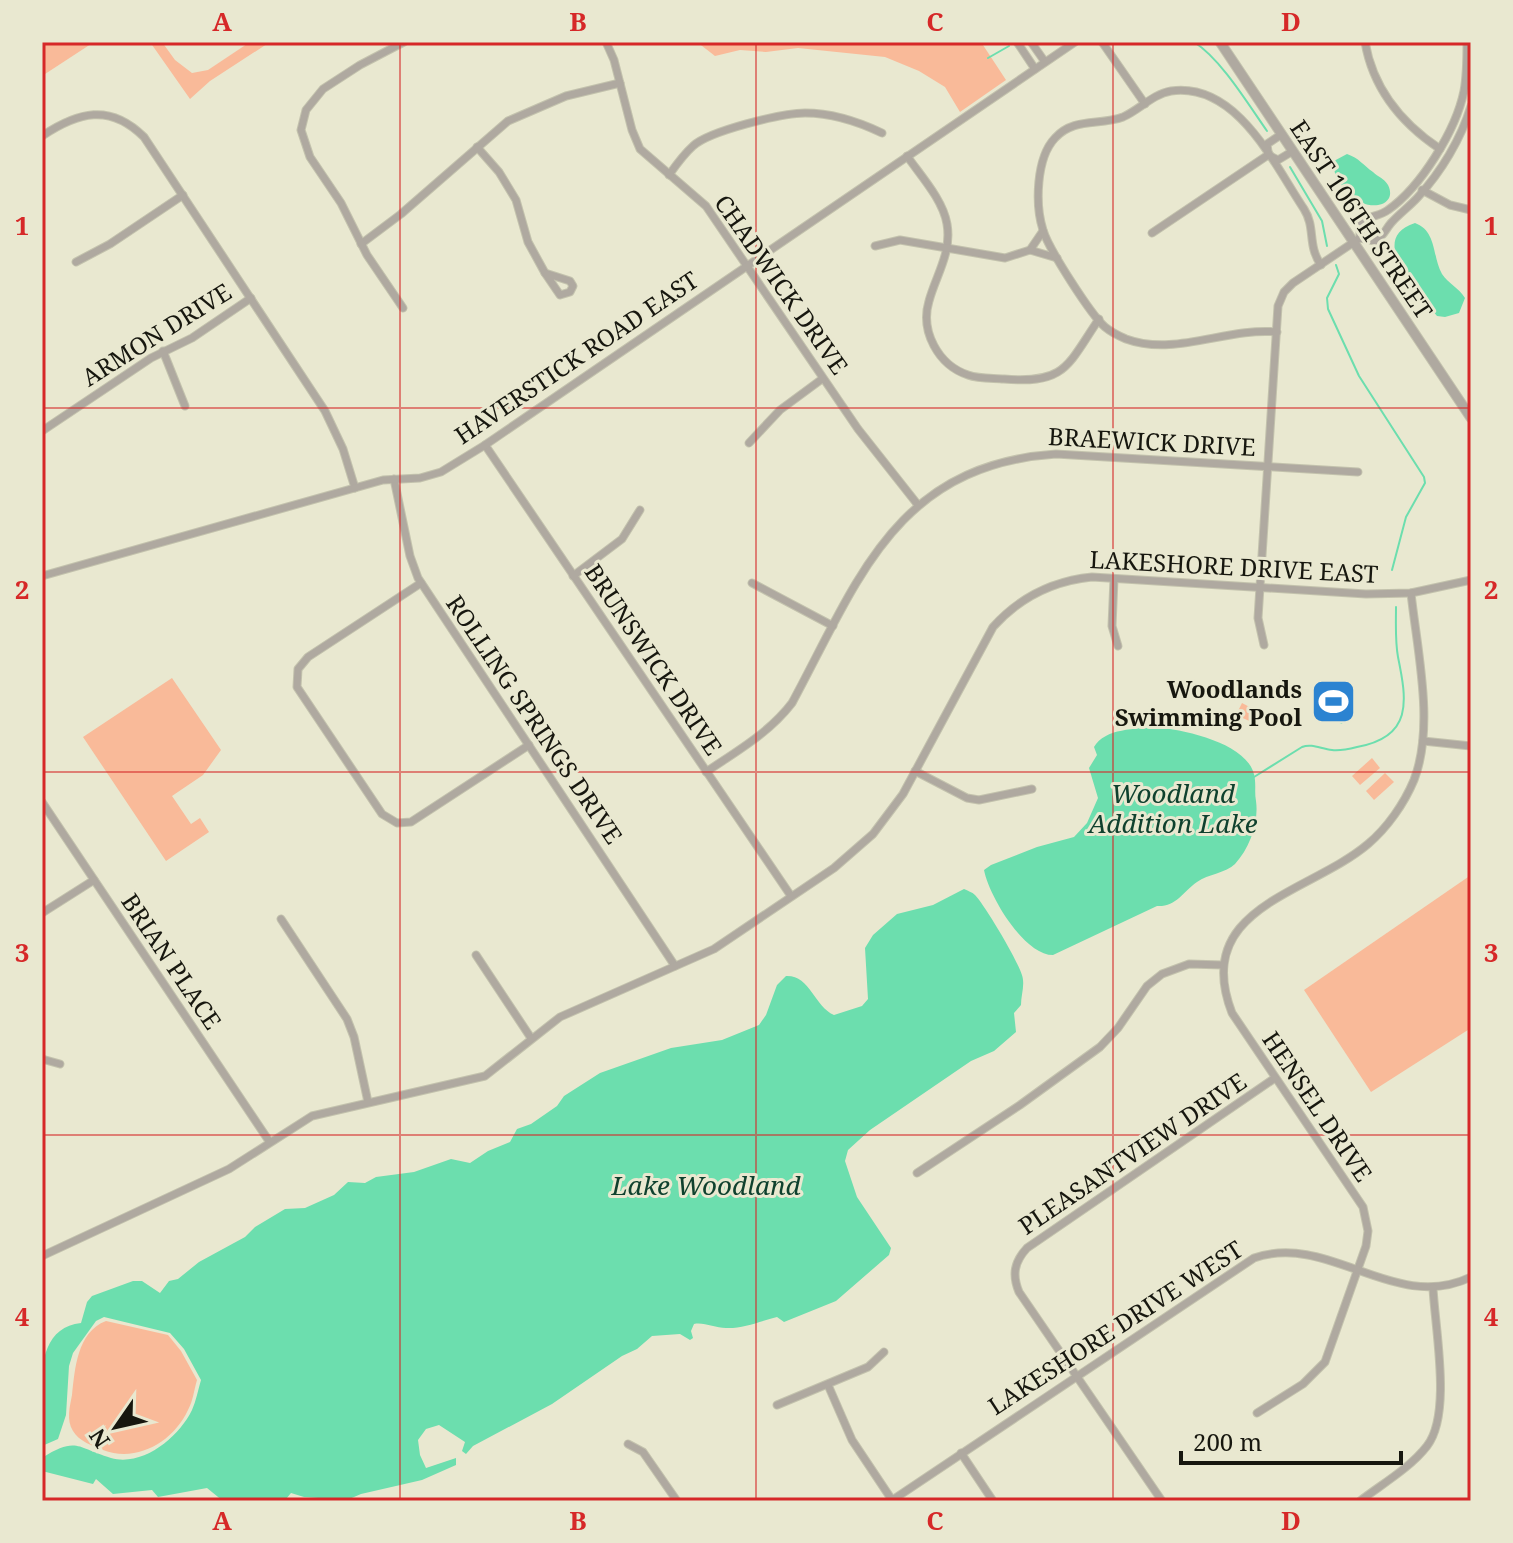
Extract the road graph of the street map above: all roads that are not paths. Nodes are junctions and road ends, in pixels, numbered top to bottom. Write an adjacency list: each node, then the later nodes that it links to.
1 (404, 42): 32 (street)
2 (606, 42): 12 (street, CHADWICK DRIVE)
3 (1017, 42): 11 (street)
4 (1031, 42): 10 (street)
5 (1075, 42): 10 (street, HAVERSTICK ROAD EAST)
6 (1102, 42): 13 (street)
7 (1220, 42): 16 (street, EAST 106TH STREET)
8 (1365, 42): 19 (street)
9 (1467, 42): 19 (street)
10 (1045, 62): 11 (street, HAVERSTICK ROAD EAST)
11 (1035, 69): 23 (street, HAVERSTICK ROAD EAST)
12 (620, 83): 18 (street); 24 (street, CHADWICK DRIVE)
13 (1145, 104): 21 (street); 29 (street)
14 (1471, 106): 22 (street)
15 (882, 133): 24 (street)
16 (1282, 134): 20 (street, EAST 106TH STREET); 21 (street)
17 (42, 136): 27 (street)
18 (477, 147): 32 (street); 40 (street)
19 (1439, 149): 22 (street); 25 (street)
20 (1293, 151): 21 (street); 31 (street, EAST 106TH STREET)
21 (1268, 155): 30 (street); 39 (street)
22 (1448, 155): 26 (street)
23 (907, 156): 34 (street); 38 (street, HAVERSTICK ROAD EAST)
24 (669, 175): 38 (street, CHADWICK DRIVE)
25 (1413, 184): 26 (street); 31 (street)
26 (1423, 191): 28 (street); 31 (street)
27 (183, 195): 37 (street); 41 (street)
28 (1471, 210)
29 (1043, 231): 35 (street); 36 (street)
30 (1152, 233)
31 (1357, 240): 39 (street); 48 (street, EAST 106TH STREET)
32 (361, 244): 42 (street)
33 (875, 246): 34 (street)
34 (947, 248): 35 (street); 43 (street)
35 (1030, 250): 36 (street)
36 (1057, 258): 43 (street)
37 (76, 262)
38 (746, 265): 46 (street, CHADWICK DRIVE); 51 (street, HAVERSTICK ROAD EAST)
39 (1321, 265): 44 (street)
40 (545, 273)
41 (251, 298): 45 (street, ARMON DRIVE); 55 (street)
42 (403, 308)
43 (1099, 319): 44 (street)
44 (1277, 332): 52 (street)
45 (163, 351): 47 (street); 49 (street, ARMON DRIVE)
46 (822, 379): 50 (street); 56 (street, CHADWICK DRIVE)
47 (185, 406)
48 (1471, 418)
49 (42, 431)
50 (749, 443)
51 (485, 445): 54 (street, HAVERSTICK ROAD EAST); 59 (street, BRUNSWICK DRIVE)
52 (1267, 467): 53 (street, BRAEWICK DRIVE); 56 (street, BRAEWICK DRIVE); 64 (street)
53 (1358, 472)
54 (394, 479): 55 (street, HAVERSTICK ROAD EAST); 62 (street, ROLLING SPRINGS DRIVE)
55 (355, 488): 58 (street, HAVERSTICK ROAD EAST)
56 (918, 505): 66 (street, BRAEWICK DRIVE)
57 (640, 510): 59 (street)
58 (42, 576)
59 (573, 576): 73 (street, BRUNSWICK DRIVE)
60 (1114, 579): 64 (street, LAKESHORE DRIVE EAST); 68 (street); 72 (street, LAKESHORE DRIVE EAST)
61 (1471, 580): 65 (street, LAKESHORE DRIVE EAST)
62 (421, 583): 70 (street, ROLLING SPRINGS DRIVE); 70 (street)
63 (752, 583): 66 (street)
64 (1259, 588): 65 (street, LAKESHORE DRIVE EAST); 67 (street)
65 (1411, 593): 69 (street)
66 (833, 626): 73 (street, BRAEWICK DRIVE)
67 (1264, 645)
68 (1118, 646)
69 (1423, 741): 71 (street); 81 (street)
70 (529, 745): 82 (street, ROLLING SPRINGS DRIVE)
71 (1471, 746)
72 (915, 771): 74 (street); 77 (street, LAKESHORE DRIVE EAST)
73 (706, 772): 77 (street, BRUNSWICK DRIVE)
74 (1032, 789)
75 (42, 802): 76 (street, BRIAN PLACE)
76 (94, 880): 78 (street); 88 (street, BRIAN PLACE)
77 (791, 896): 82 (street, LAKESHORE DRIVE EAST)
78 (42, 913)
79 (281, 919): 87 (street)
80 (476, 955): 83 (street)
81 (1223, 965): 86 (street, HENSEL DRIVE); 89 (street)
82 (675, 966): 83 (street, LAKESHORE DRIVE EAST)
83 (531, 1038): 87 (street, LAKESHORE DRIVE EAST)
84 (42, 1059): 85 (street)
85 (60, 1064)
86 (1275, 1078): 91 (street, HENSEL DRIVE); 95 (street, PLEASANTVIEW DRIVE)
87 (368, 1102): 88 (street, LAKESHORE DRIVE EAST)
88 (269, 1141): 90 (street, LAKESHORE DRIVE EAST)
89 (917, 1173)
90 (42, 1256)
91 (1357, 1270): 93 (street, LAKESHORE DRIVE WEST); 95 (street, LAKESHORE DRIVE WEST); 98 (street, HENSEL DRIVE)
92 (1471, 1277): 93 (street, LAKESHORE DRIVE WEST)
93 (1433, 1288): 105 (street)
94 (884, 1352): 96 (street)
95 (1076, 1375): 100 (street, LAKESHORE DRIVE WEST); 104 (street)
96 (828, 1385): 97 (street); 101 (street)
97 (777, 1405)
98 (1257, 1413)
99 (628, 1444): 102 (street)
100 (961, 1453): 101 (street, LAKESHORE DRIVE WEST); 103 (street)
101 (892, 1500)
102 (677, 1501)
103 (993, 1501)
104 (1162, 1501)
105 (1360, 1501)

